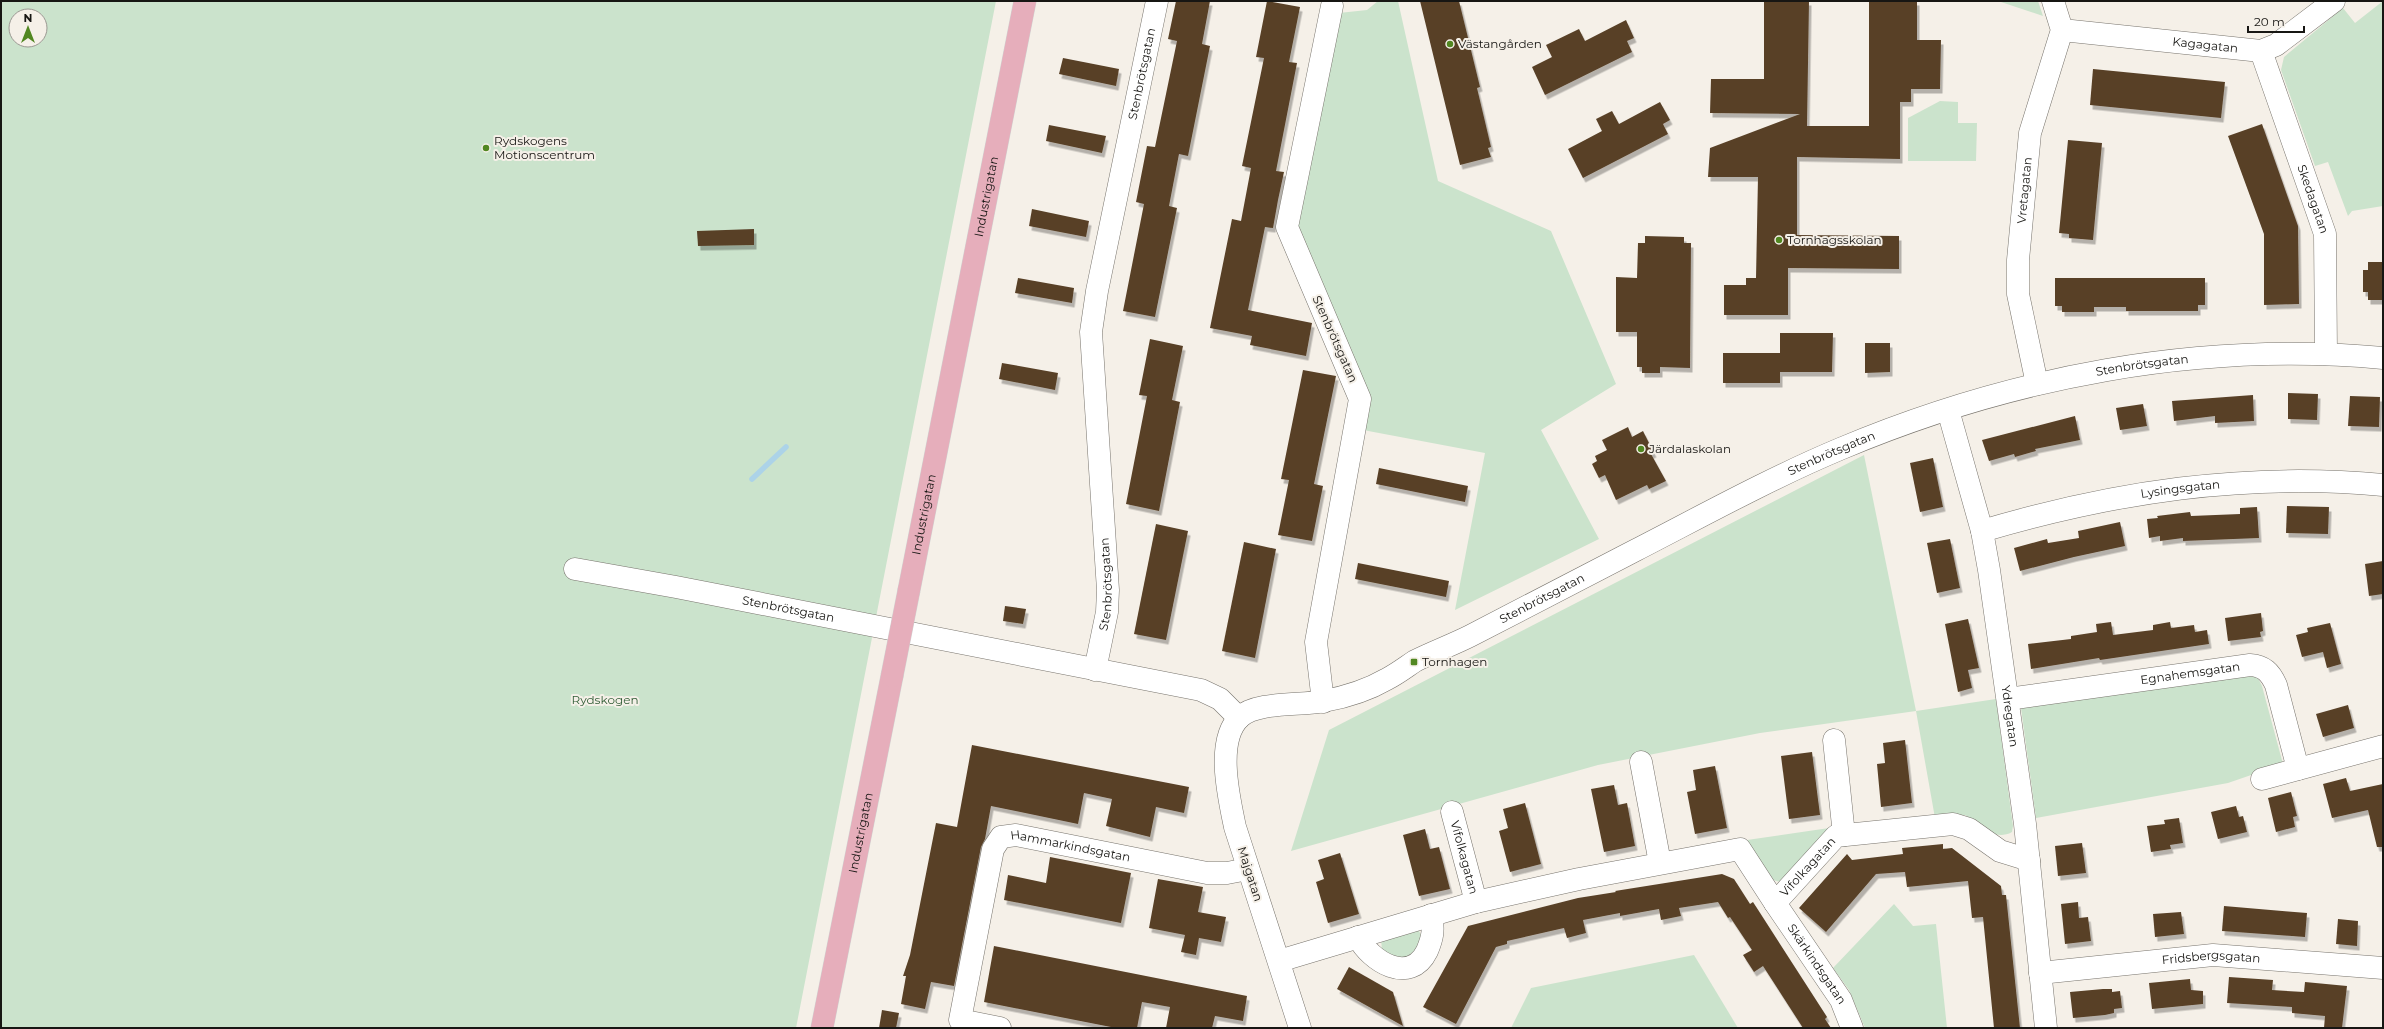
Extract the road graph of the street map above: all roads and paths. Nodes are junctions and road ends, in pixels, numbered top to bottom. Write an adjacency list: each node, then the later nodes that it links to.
1 (1024, 1): 36 (main road, Industrigatan, bridge)
2 (1157, 1): 15 (street, Stenbrötsgatan)
3 (2053, 1): 6 (street)
4 (2334, 1): 7 (street)
5 (1332, 6): 17 (street, Stenbrötsgatan)
6 (2062, 30): 7 (street, Kagagatan); 10 (street, Vretagatan)
7 (2261, 51): 8 (street, Skedagatan)
8 (2326, 354): 9 (street, Stenbrötsgatan); 10 (street, Stenbrötsgatan)
9 (2383, 358)
10 (2037, 384): 11 (street, Stenbrötsgatan)
11 (1948, 410): 13 (street, Ydregatan); 17 (street, Stenbrötsgatan)
12 (2383, 485): 13 (street, Lysingsgatan)
13 (1982, 531): 16 (street, Ydregatan)
14 (575, 569): 15 (street, Stenbrötsgatan)
15 (1095, 670): 18 (street, Stenbrötsgatan)
16 (2008, 699): 22 (street, Egnahemsgatan); 26 (street, Ydregatan)
17 (1323, 702): 18 (street, Stenbrötsgatan)
18 (1239, 718): 28 (street, Majgatan)
19 (1834, 740): 25 (street, Vifolkagatan)
20 (2383, 746): 22 (street)
21 (1642, 762): 27 (street)
22 (2298, 769): 23 (street)
23 (2262, 779)
24 (1452, 812): 29 (street, Vifolkagatan)
25 (1844, 835): 26 (street, Vifolkagatan); 30 (street, Vifolkagatan)
26 (2029, 860): 35 (street, Ydregatan)
27 (1660, 863): 29 (street, Vifolkagatan); 30 (street, Vifolkagatan)
28 (1248, 869): 33 (street, Majgatan); 37 (street, Hammarkindsgatan)
29 (1476, 902): 31 (street, Vifolkagatan)
30 (1775, 903): 39 (street, Skärkindsgatan)
31 (1431, 915): 32 (street, Vifolkagatan); 32 (street)
32 (1358, 937): 33 (street, Vifolkagatan)
33 (1279, 961): 38 (street, Majgatan)
34 (2383, 968): 35 (street, Fridsbergsgatan)
35 (2040, 973): 40 (street, Ydregatan)
36 (822, 1028)
37 (1000, 1028)
38 (1300, 1028)
39 (1852, 1028)
40 (2046, 1028)

